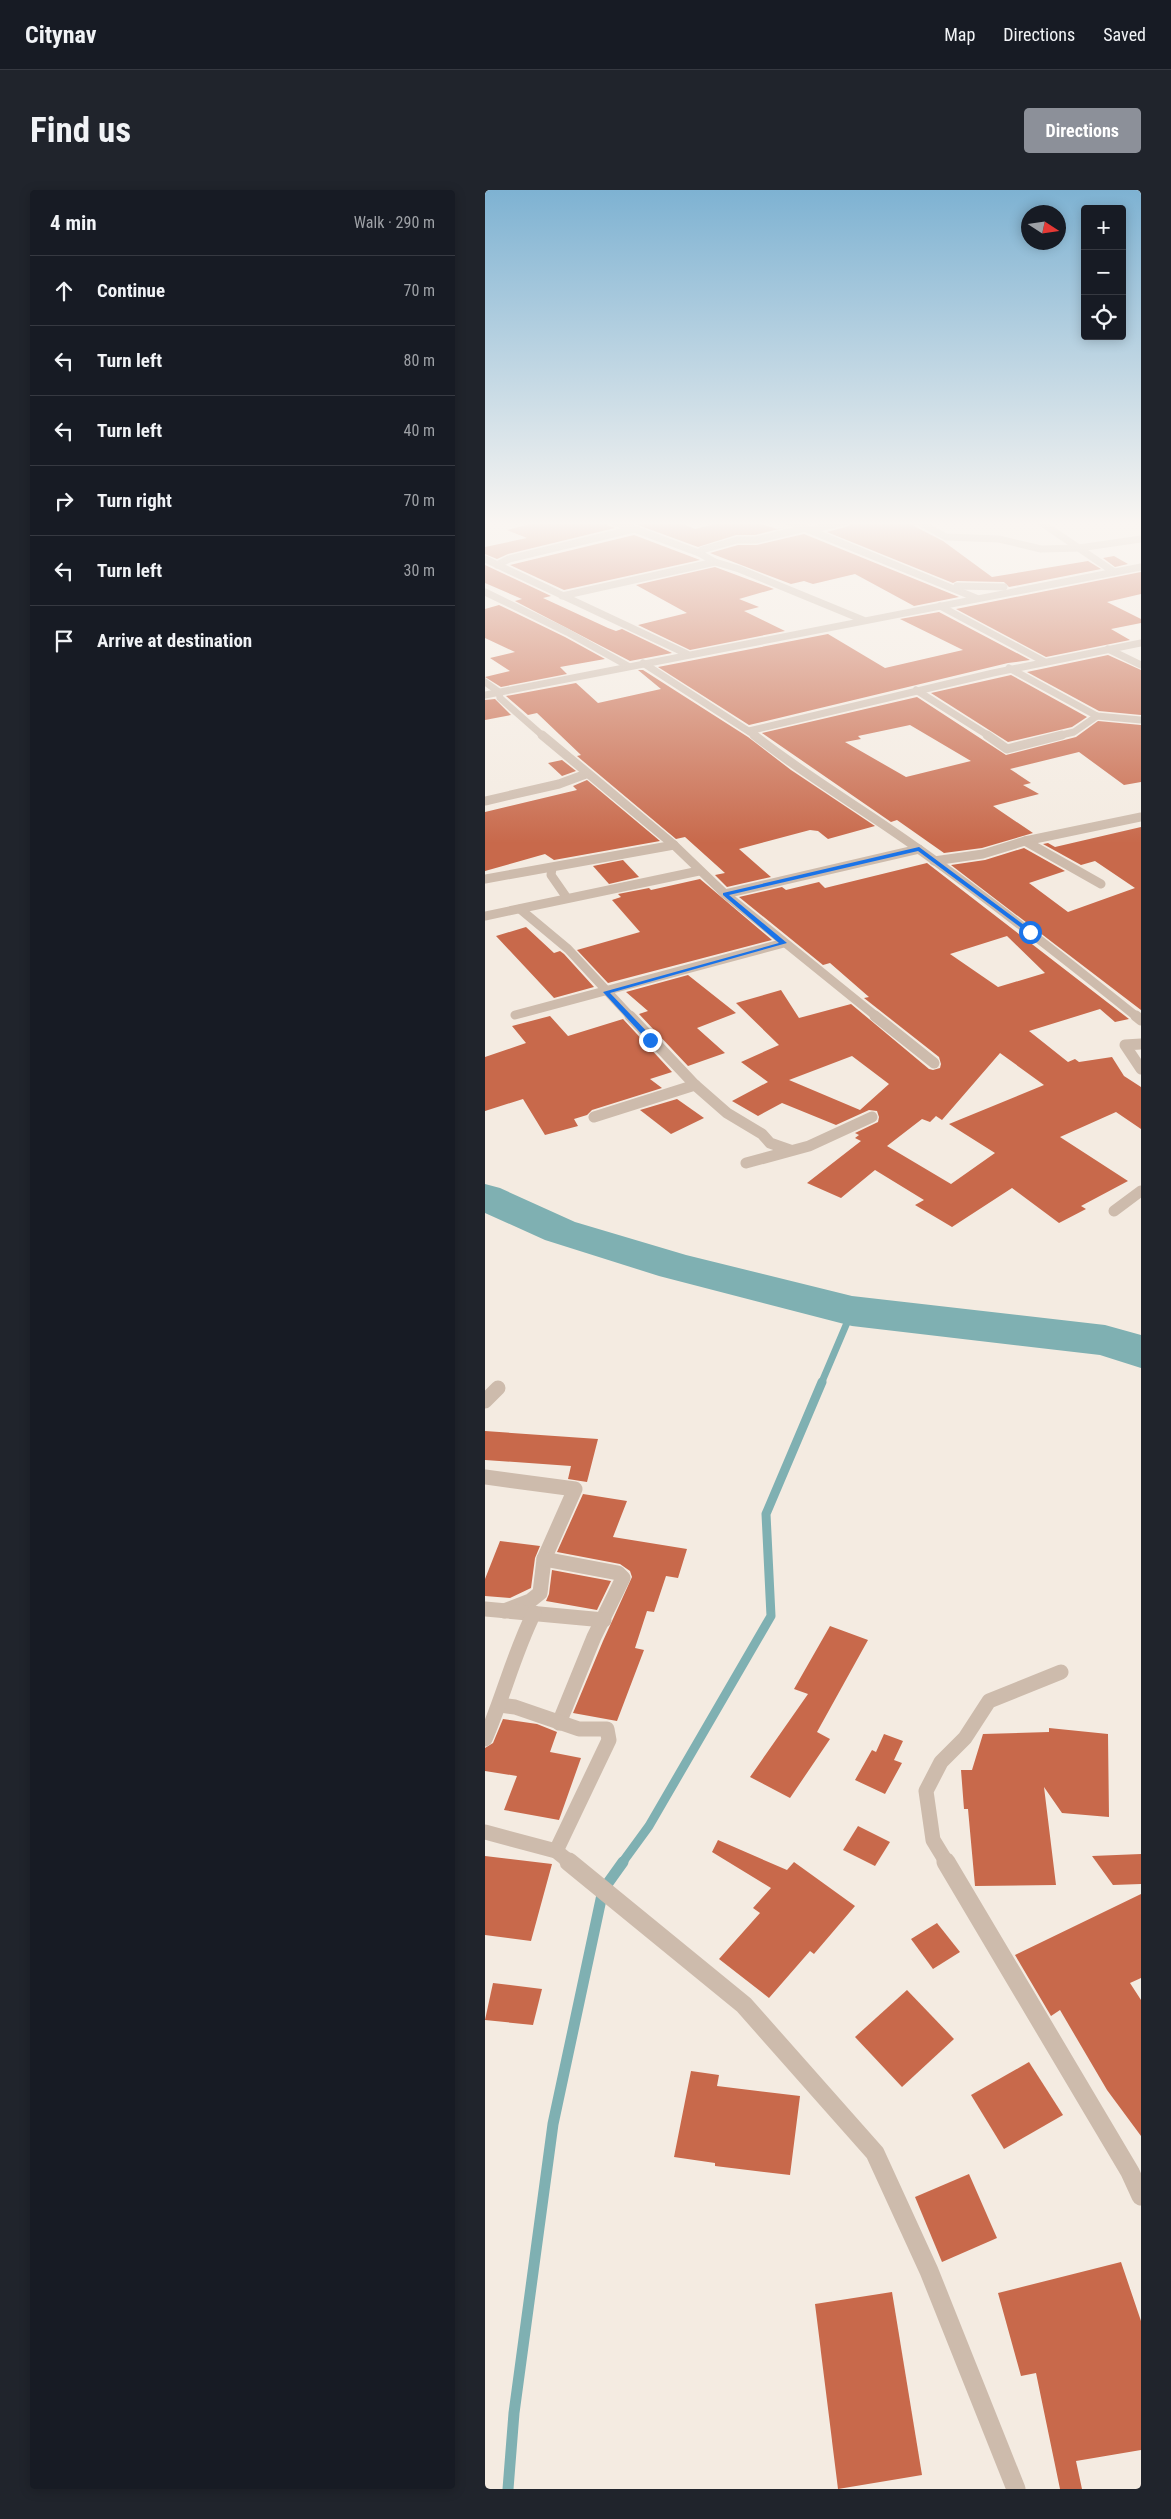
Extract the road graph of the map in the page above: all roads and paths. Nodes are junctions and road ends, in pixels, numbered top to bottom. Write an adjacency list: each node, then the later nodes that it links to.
1 (559, 628): 11 (street)
2 (632, 628): 7 (street)
3 (820, 628): 7 (street)
4 (982, 628): 8 (street)
5 (1141, 643): 6 (street)
6 (1109, 649): 8 (street); 10 (street)
7 (687, 654): 9 (street)
8 (1045, 662): 12 (street)
9 (643, 663): 11 (street); 19 (street)
10 (1141, 665)
11 (628, 666): 15 (street)
12 (1009, 668): 14 (street); 17 (street)
13 (485, 682): 15 (street)
14 (916, 690): 17 (street); 19 (street)
15 (499, 692): 16 (street); 20 (street)
16 (485, 695)
17 (1097, 716): 18 (street)
18 (1141, 720)
19 (749, 731): 25 (street)
20 (586, 774): 21 (street); 24 (street)
21 (485, 801)
22 (1141, 817): 23 (street)
23 (1025, 841): 26 (street); 30 (street)
24 (674, 844): 27 (street); 28 (street)
25 (919, 849): 26 (street); 31 (street)
26 (934, 861): 38 (street)
27 (552, 868): 29 (street); 32 (street)
28 (699, 871): 31 (street); 32 (street)
29 (485, 879)
30 (1101, 884)
31 (725, 894): 35 (street)
32 (567, 898): 33 (street)
33 (520, 909): 34 (street); 36 (street)
34 (486, 911)
35 (784, 943): 36 (street); 40 (street)
36 (606, 992): 37 (street); 42 (street)
37 (515, 1015)
38 (1141, 1020)
39 (1141, 1044): 41 (street)
40 (934, 1063)
41 (1141, 1069)
42 (695, 1085): 44 (street); 45 (street)
43 (872, 1117): 45 (street)
44 (594, 1118)
45 (790, 1150): 46 (street)
46 (745, 1163)
47 (1141, 1191): 48 (street)
48 (1113, 1211)
49 (498, 1388): 50 (street)
50 (485, 1401)
51 (485, 1477): 52 (street)
52 (544, 1559): 54 (street); 56 (street)
53 (485, 1609): 54 (street)
54 (504, 1611): 55 (street)
55 (534, 1613): 56 (street); 58 (street)
56 (604, 1620): 59 (street)
57 (1061, 1672): 63 (street)
58 (501, 1705): 59 (street); 60 (street)
59 (559, 1723): 62 (street)
60 (485, 1739)
61 (485, 1832): 62 (street)
62 (556, 1852): 64 (street)
63 (1141, 2196)
64 (1016, 2489)

